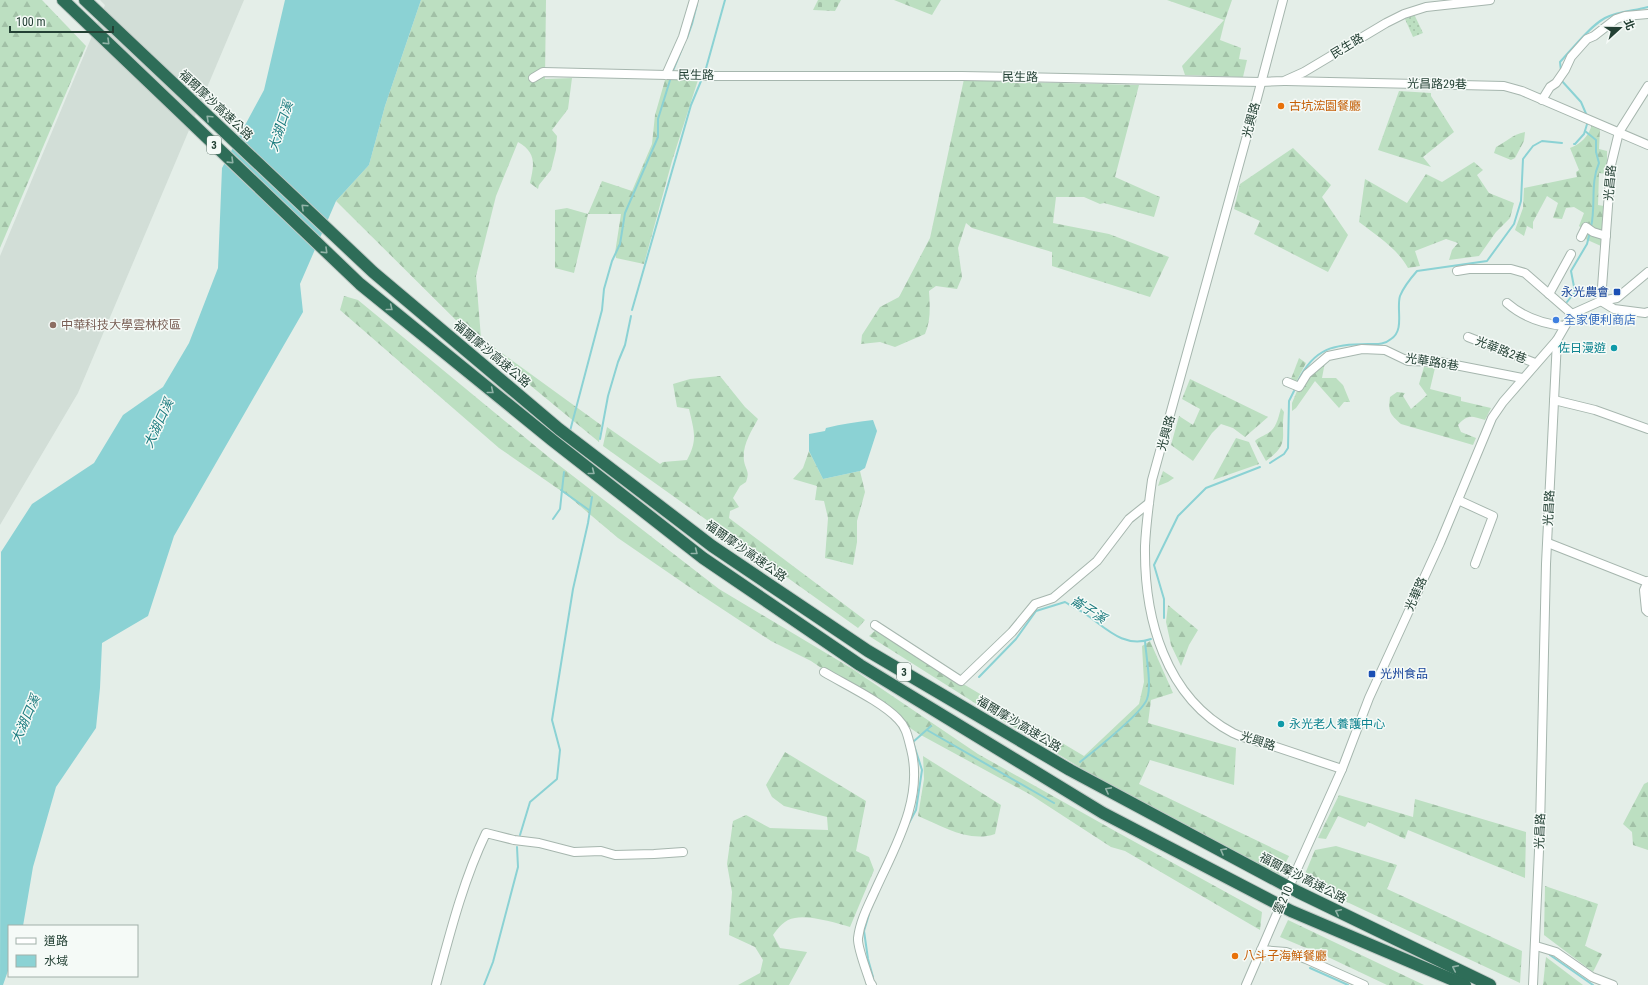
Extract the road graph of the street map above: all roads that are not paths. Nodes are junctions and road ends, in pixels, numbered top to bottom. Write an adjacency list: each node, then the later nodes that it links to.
1 (85, 0): 51 (highway, 福爾摩沙高速公路 / 3, one-way to 1)
2 (694, 0): 7 (street)
3 (1283, 0): 10 (street, 光興路)
4 (1490, 0): 9 (street, 民生路)
5 (66, 3): 50 (highway, 3, one-way to 50)
6 (1648, 14): 12 (street)
7 (666, 75): 8 (street, 民生路); 10 (street, 民生路)
8 (533, 78)
9 (1284, 81): 10 (street, 民生路); 12 (street, 光昌路29巷)
10 (1261, 82): 34 (street, 光興路)
11 (1648, 86): 13 (street, 光昌路)
12 (1542, 100): 13 (street, 光昌路29巷)
13 (1618, 132): 14 (street); 15 (street, 光昌路)
14 (1648, 145)
15 (1606, 236): 16 (street); 21 (street, 光昌路)
16 (1581, 237)
17 (1571, 254): 20 (street)
18 (1457, 271): 20 (street)
19 (1647, 274): 21 (street)
20 (1549, 294): 24 (street)
21 (1601, 301): 23 (street); 24 (street)
22 (1507, 303): 25 (street)
23 (1648, 312)
24 (1572, 314): 25 (street, 光昌路 / 雲210)
25 (1564, 326): 27 (street, 光昌路 / 雲210)
26 (1468, 337): 28 (street, 光華路2巷)
27 (1557, 340): 28 (street, 光華路 / 雲210); 31 (street, 光昌路)
28 (1535, 363): 29 (street, 光華路 / 雲210)
29 (1522, 378): 30 (street, 光華路8巷); 33 (street, 光華路 / 雲210)
30 (1286, 382)
31 (1554, 400): 32 (street); 35 (street, 光昌路)
32 (1648, 430)
33 (1458, 500): 36 (street); 41 (street, 光華路 / 雲210)
34 (1149, 503): 39 (street); 41 (street, 光興路)
35 (1548, 543): 37 (street); 44 (street, 光昌路)
36 (1475, 564)
37 (1648, 581): 38 (street)
38 (1648, 612)
39 (875, 625)
40 (824, 672): 46 (street)
41 (1342, 769): 43 (street, 光華路 / 雲210)
42 (683, 852): 47 (street)
43 (1299, 863): 45 (street, 雲210 / 雲210, bridge)
44 (1536, 946): 52 (street, 光昌路); 53 (street)
45 (1261, 950): 48 (street, 雲210); 49 (street)
46 (871, 983)
47 (436, 985)
48 (1246, 985)
49 (1364, 985)
50 (1465, 985)
51 (1490, 985)
52 (1533, 985)
53 (1613, 985)

